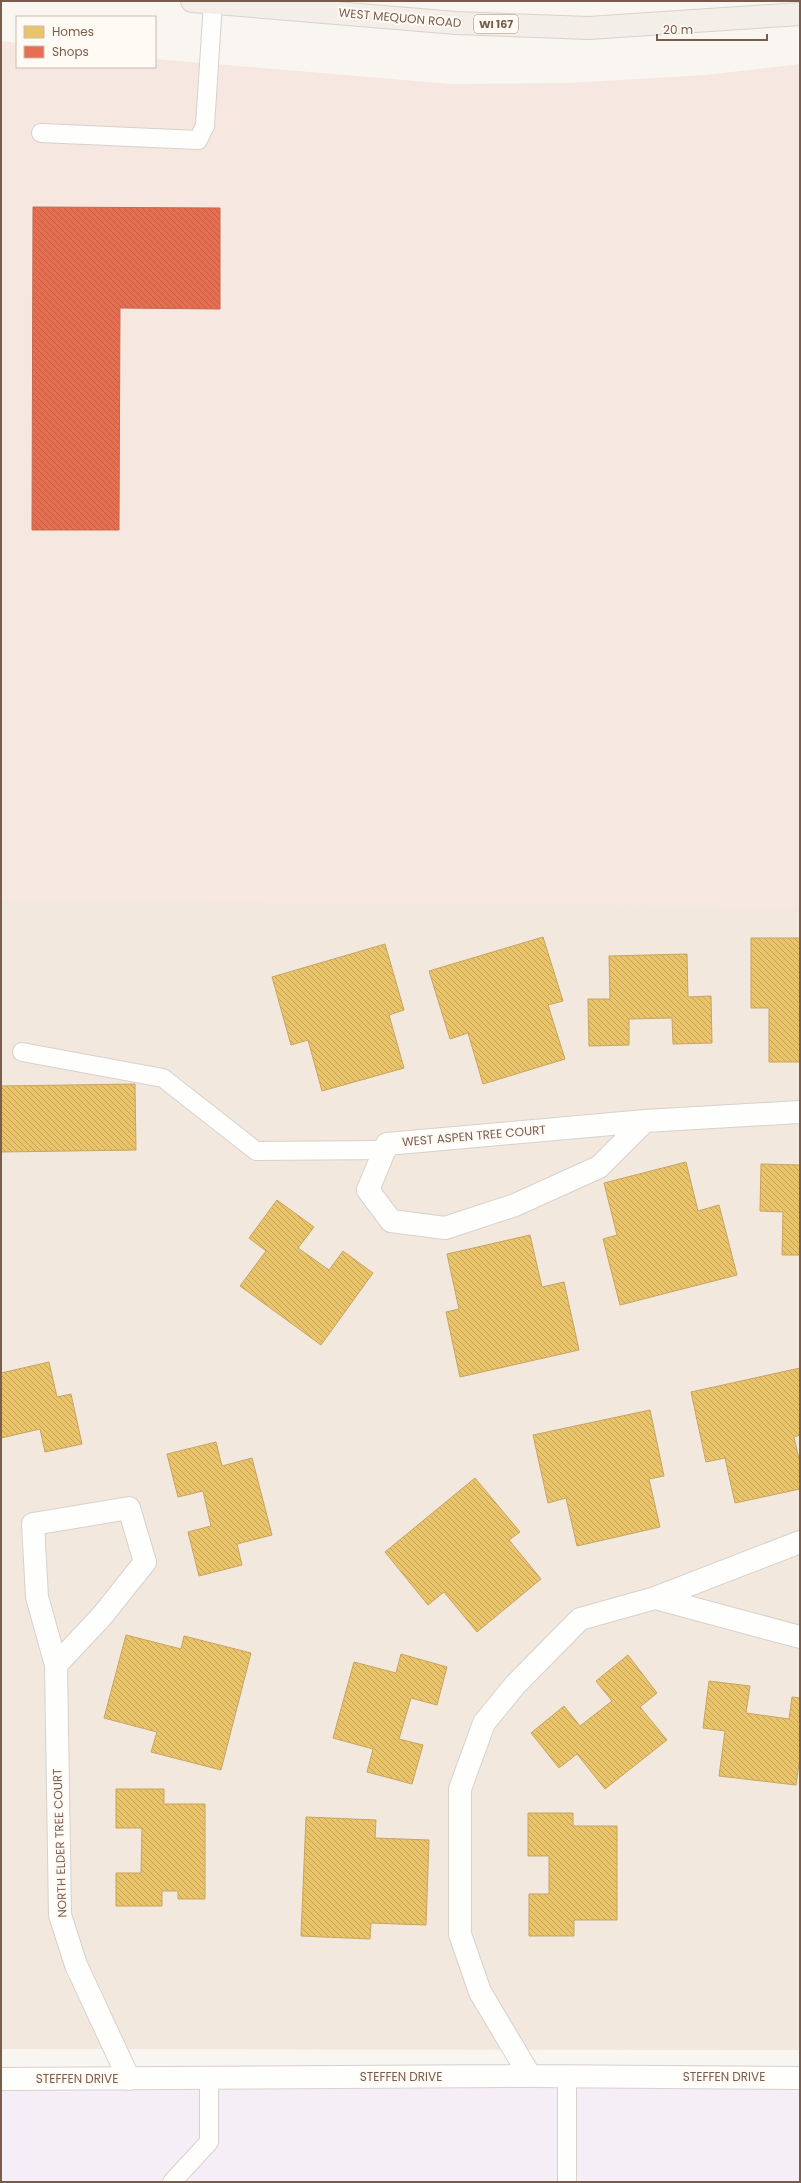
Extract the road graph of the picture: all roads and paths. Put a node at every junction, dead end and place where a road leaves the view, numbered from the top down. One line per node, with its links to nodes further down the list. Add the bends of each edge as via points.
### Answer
1 (202, 2): 2 (main road, WEST MEQUON ROAD / WI 167, via 456,23 589,28); 3 (lane, via 205,126 198,140)
2 (800, 14)
3 (42, 133)
4 (22, 1052): 7 (lane, via 163,1078 256,1151)
5 (800, 1112): 6 (street, WEST ASPEN TREE COURT)
6 (645, 1121): 7 (street, WEST ASPEN TREE COURT, via 387,1144); 7 (street, WEST ASPEN TREE COURT, via 599,1167 515,1205 445,1228 391,1221 368,1190)
7 (385, 1150)
8 (800, 1542): 9 (street)
9 (656, 1598): 10 (street); 12 (street, via 580,1619 515,1685 484,1723 460,1788 460,1934 480,1992)
10 (800, 1637)
11 (56, 1665): 11 (street, NORTH ELDER TREE COURT, via 102,1616 145,1562 129,1508 33,1524 37,1597); 16 (street, NORTH ELDER TREE COURT, via 60,1915 76,1964)
12 (530, 2076): 13 (street, STEFFEN DRIVE); 17 (street, STEFFEN DRIVE)
13 (567, 2077): 14 (street, STEFFEN DRIVE); 19 (lane)
14 (800, 2078)
15 (1, 2079): 16 (street, STEFFEN DRIVE)
16 (129, 2079): 17 (street, STEFFEN DRIVE)
17 (209, 2079): 18 (lane, via 209,2142)
18 (172, 2182)
19 (567, 2182)

